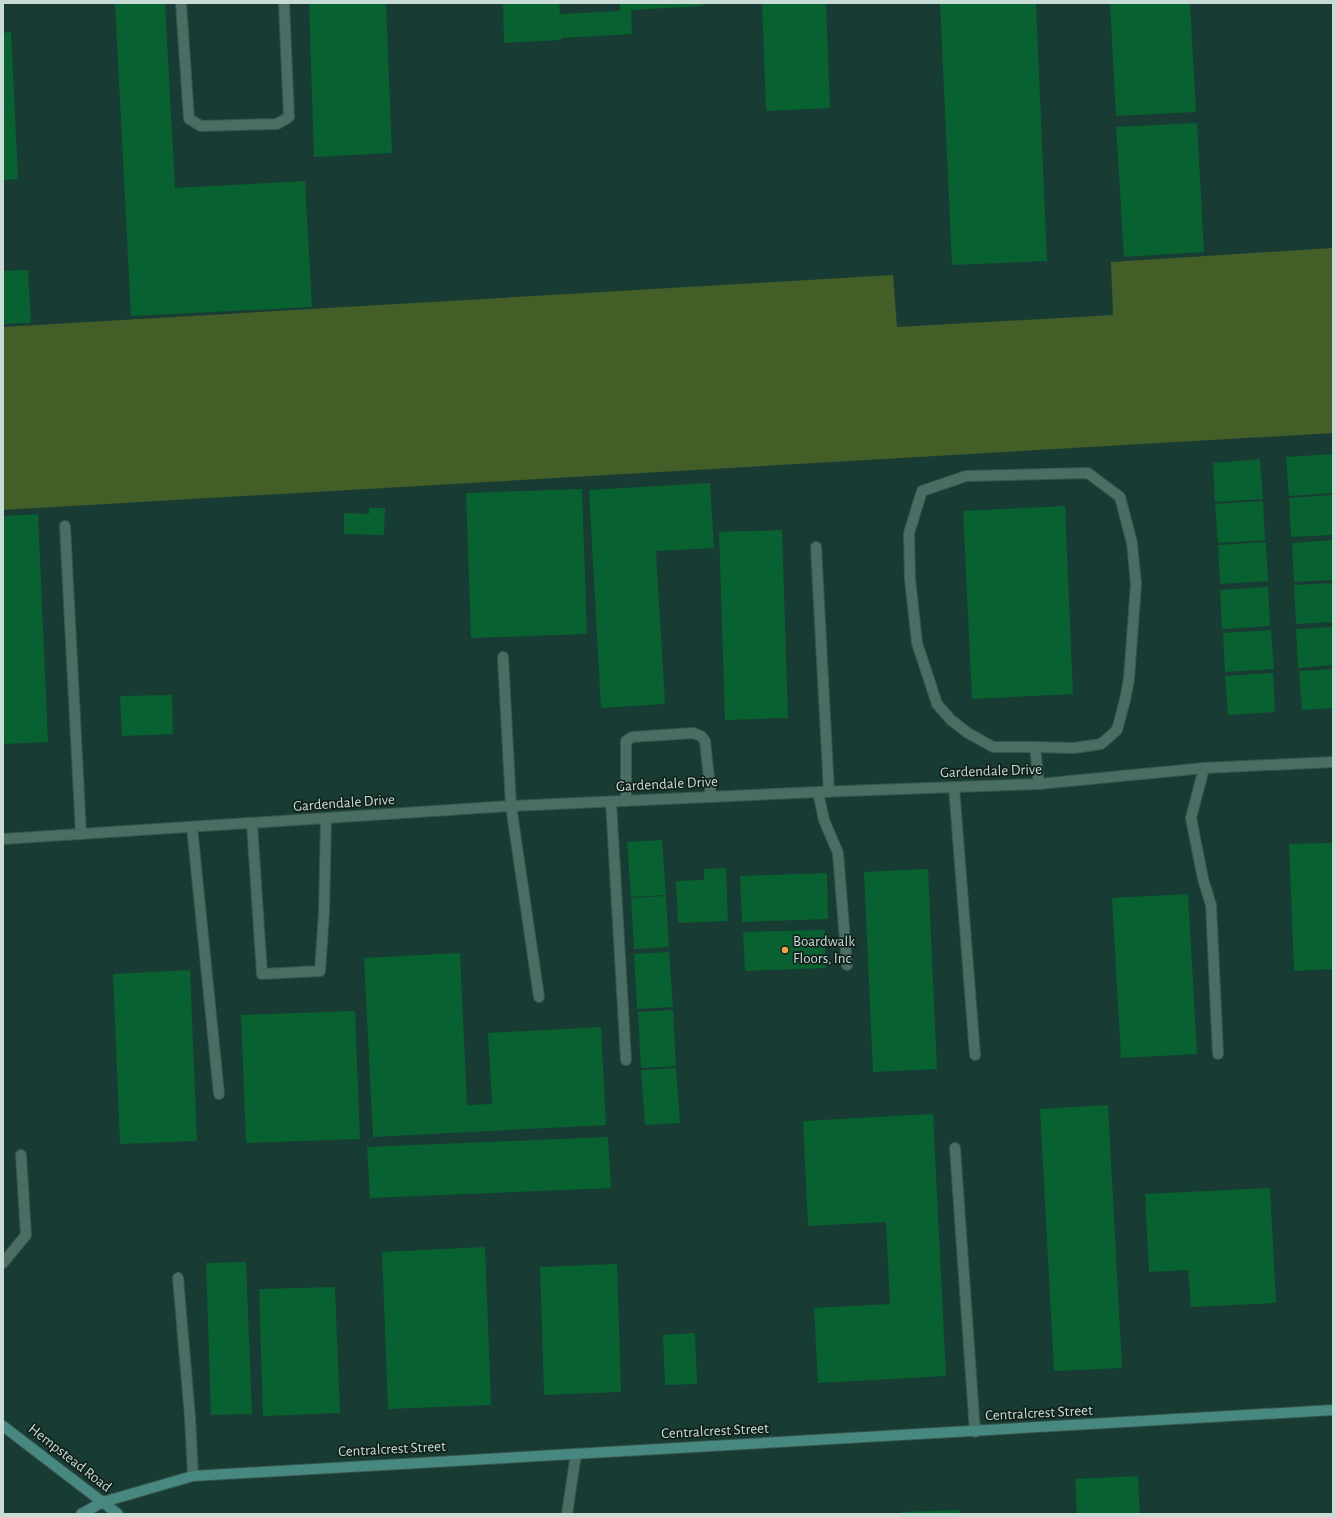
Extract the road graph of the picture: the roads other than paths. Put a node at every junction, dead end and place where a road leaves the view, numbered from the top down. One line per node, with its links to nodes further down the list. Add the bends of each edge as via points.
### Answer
1 (181, 3): 2 (street, via 189,119 201,126 277,124 289,117)
2 (284, 3)
3 (65, 526): 20 (street)
4 (816, 547): 12 (street)
5 (503, 657): 16 (street)
6 (1035, 747): 6 (street, via 993,747 951,720 937,704 917,643 910,579 909,533 922,491 966,476 1088,473 1120,497 1132,543 1136,584 1129,679 1116,730 1101,744 1074,748); 9 (street)
7 (1333, 762): 8 (street, Gardendale Drive)
8 (1204, 768): 9 (street, Gardendale Drive); 24 (street, via 1191,818 1211,906)
9 (1039, 784): 10 (street, Gardendale Drive)
10 (954, 787): 12 (street, Gardendale Drive); 25 (street)
11 (818, 792): 12 (street, Gardendale Drive); 13 (street, Gardendale Drive); 22 (street, via 824,820 838,853)
12 (829, 792)
13 (711, 797): 14 (street, Gardendale Drive); 14 (street, via 705,742 701,736 693,733 632,737 626,741)
14 (626, 801): 15 (street, Gardendale Drive)
15 (612, 802): 16 (street, Gardendale Drive); 26 (street)
16 (512, 806): 17 (street, Gardendale Drive); 23 (street)
17 (326, 819): 18 (street, Gardendale Drive); 18 (street, via 320,971 303,973 262,974)
18 (252, 824): 19 (street, Gardendale Drive)
19 (192, 827): 20 (street, Gardendale Drive); 27 (street)
20 (81, 834): 21 (street, Gardendale Drive)
21 (3, 839)
22 (847, 965)
23 (539, 997)
24 (1218, 1054)
25 (975, 1055)
26 (626, 1060)
27 (220, 1094)
28 (955, 1148): 34 (street)
29 (21, 1155): 30 (street, via 26,1235)
30 (3, 1263)
31 (178, 1278): 36 (street, via 190,1418)
32 (1333, 1410): 34 (street, Centralcrest Street)
33 (3, 1426): 37 (street, Hempstead Road)
34 (975, 1432): 35 (street, Centralcrest Street)
35 (576, 1454): 36 (street, Centralcrest Street); 40 (street)
36 (192, 1476): 37 (street, Centralcrest Street)
37 (103, 1502): 38 (street, Centralcrest Street); 39 (street, Hempstead Road)
38 (81, 1514)
39 (118, 1514)
40 (567, 1514)

